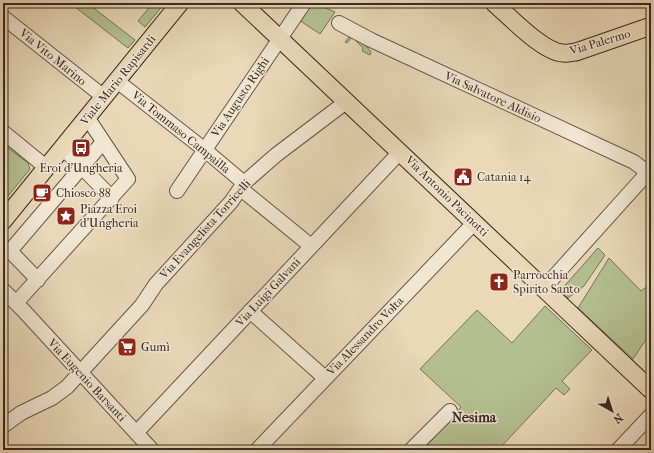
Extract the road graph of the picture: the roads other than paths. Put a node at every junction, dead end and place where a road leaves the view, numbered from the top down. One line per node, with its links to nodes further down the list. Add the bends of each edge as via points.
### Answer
1 (180, 3): 9 (main road, Viale Mario Rapisardi)
2 (242, 3): 8 (main road, Via Antonio Pacinotti)
3 (304, 3): 8 (street, Via Augusto Righi)
4 (494, 3): 7 (main road, Via Palermo, via 525,31 556,52 582,50)
5 (3, 16): 10 (street, Via Vito Marino)
6 (339, 22): 19 (street, Via Salvatore Aldisio, via 371,40)
7 (651, 26)
8 (280, 38): 11 (main road, Via Antonio Pacinotti); 15 (street, Via Augusto Righi)
9 (117, 81): 10 (main road, Viale Mario Rapisardi); 15 (street, Via Tommaso Campailla)
10 (104, 98): 12 (main road, Viale Mario Rapisardi)
11 (346, 102): 16 (main road, Via Antonio Pacinotti); 20 (street, Via Evangelista Torricelli, via 276,155)
12 (87, 117): 14 (street); 17 (main road, Viale Mario Rapisardi)
13 (3, 132): 17 (street)
14 (103, 142): 18 (street); 22 (street, via 128,179)
15 (205, 150): 20 (street, Via Tommaso Campailla); 21 (street, Via Augusto Righi)
16 (400, 152): 26 (main road, Via Antonio Pacinotti); 27 (street, Via Luigi Galvani)
17 (55, 158): 18 (street); 23 (main road, Viale Mario Rapisardi)
18 (82, 167): 22 (street); 28 (street, via 10,250)
19 (649, 170): 29 (street)
20 (243, 186): 27 (street, Via Tommaso Campailla); 33 (street, Via Evangelista Torricelli)
21 (177, 191)
22 (112, 198): 28 (street)
23 (19, 201): 24 (main road); 25 (main road, Viale Mario Rapisardi)
24 (3, 209)
25 (3, 222)
26 (475, 222): 29 (main road, Via Antonio Pacinotti); 34 (street, Via Alessandro Volta)
27 (311, 246): 32 (street, Via Luigi Galvani)
28 (38, 280): 31 (street)
29 (544, 288): 35 (main road, Via Antonio Pacinotti)
30 (3, 290): 31 (street, Via Eugenio Barsanti)
31 (20, 307): 33 (street, Via Eugenio Barsanti)
32 (250, 311): 34 (street); 39 (street, Via Luigi Galvani)
33 (80, 372): 38 (street, Via Evangelista Torricelli, via 67,387 52,398 21,413); 39 (street, Via Eugenio Barsanti)
34 (325, 378): 41 (street, Via Alessandro Volta)
35 (651, 390)
36 (450, 411): 42 (street)
37 (651, 415): 43 (street)
38 (3, 426)
39 (136, 433): 40 (street, Via Eugenio Barsanti)
40 (152, 450)
41 (257, 450)
42 (411, 450)
43 (618, 450)

